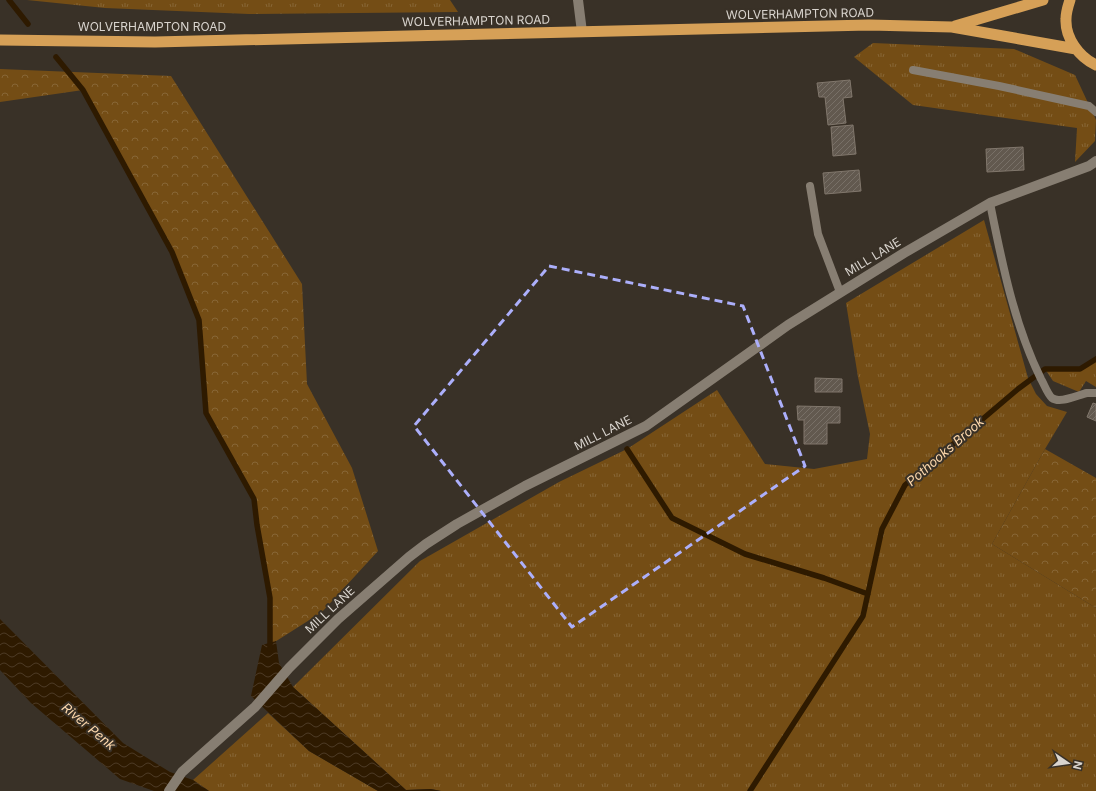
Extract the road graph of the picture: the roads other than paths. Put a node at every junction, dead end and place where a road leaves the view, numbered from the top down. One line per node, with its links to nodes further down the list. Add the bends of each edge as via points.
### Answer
1 (578, 0): 5 (street)
2 (1043, 0): 4 (highway, WOLVERHAMPTON ROAD)
3 (1070, 0): 7 (highway, via 1066,19 1068,33)
4 (952, 27): 5 (highway, WOLVERHAMPTON ROAD, via 869,25); 7 (highway, WOLVERHAMPTON ROAD)
5 (582, 32): 6 (highway, WOLVERHAMPTON ROAD, via 155,42)
6 (0, 40)
7 (1076, 49): 8 (highway)
8 (1095, 66)
9 (913, 70): 10 (lane, via 1088,106)
10 (1096, 112)
11 (1096, 161): 13 (street, MILL LANE, via 1089,166)
12 (810, 186): 14 (lane, via 818,234)
13 (990, 204): 14 (street, MILL LANE); 15 (lane, via 1010,297 1033,362 1047,391 1052,398 1059,400)
14 (840, 292): 16 (street, MILL LANE, via 788,324 646,426 525,486 426,544 338,619 289,668 255,707 182,772)
15 (1096, 392)
16 (169, 791)

